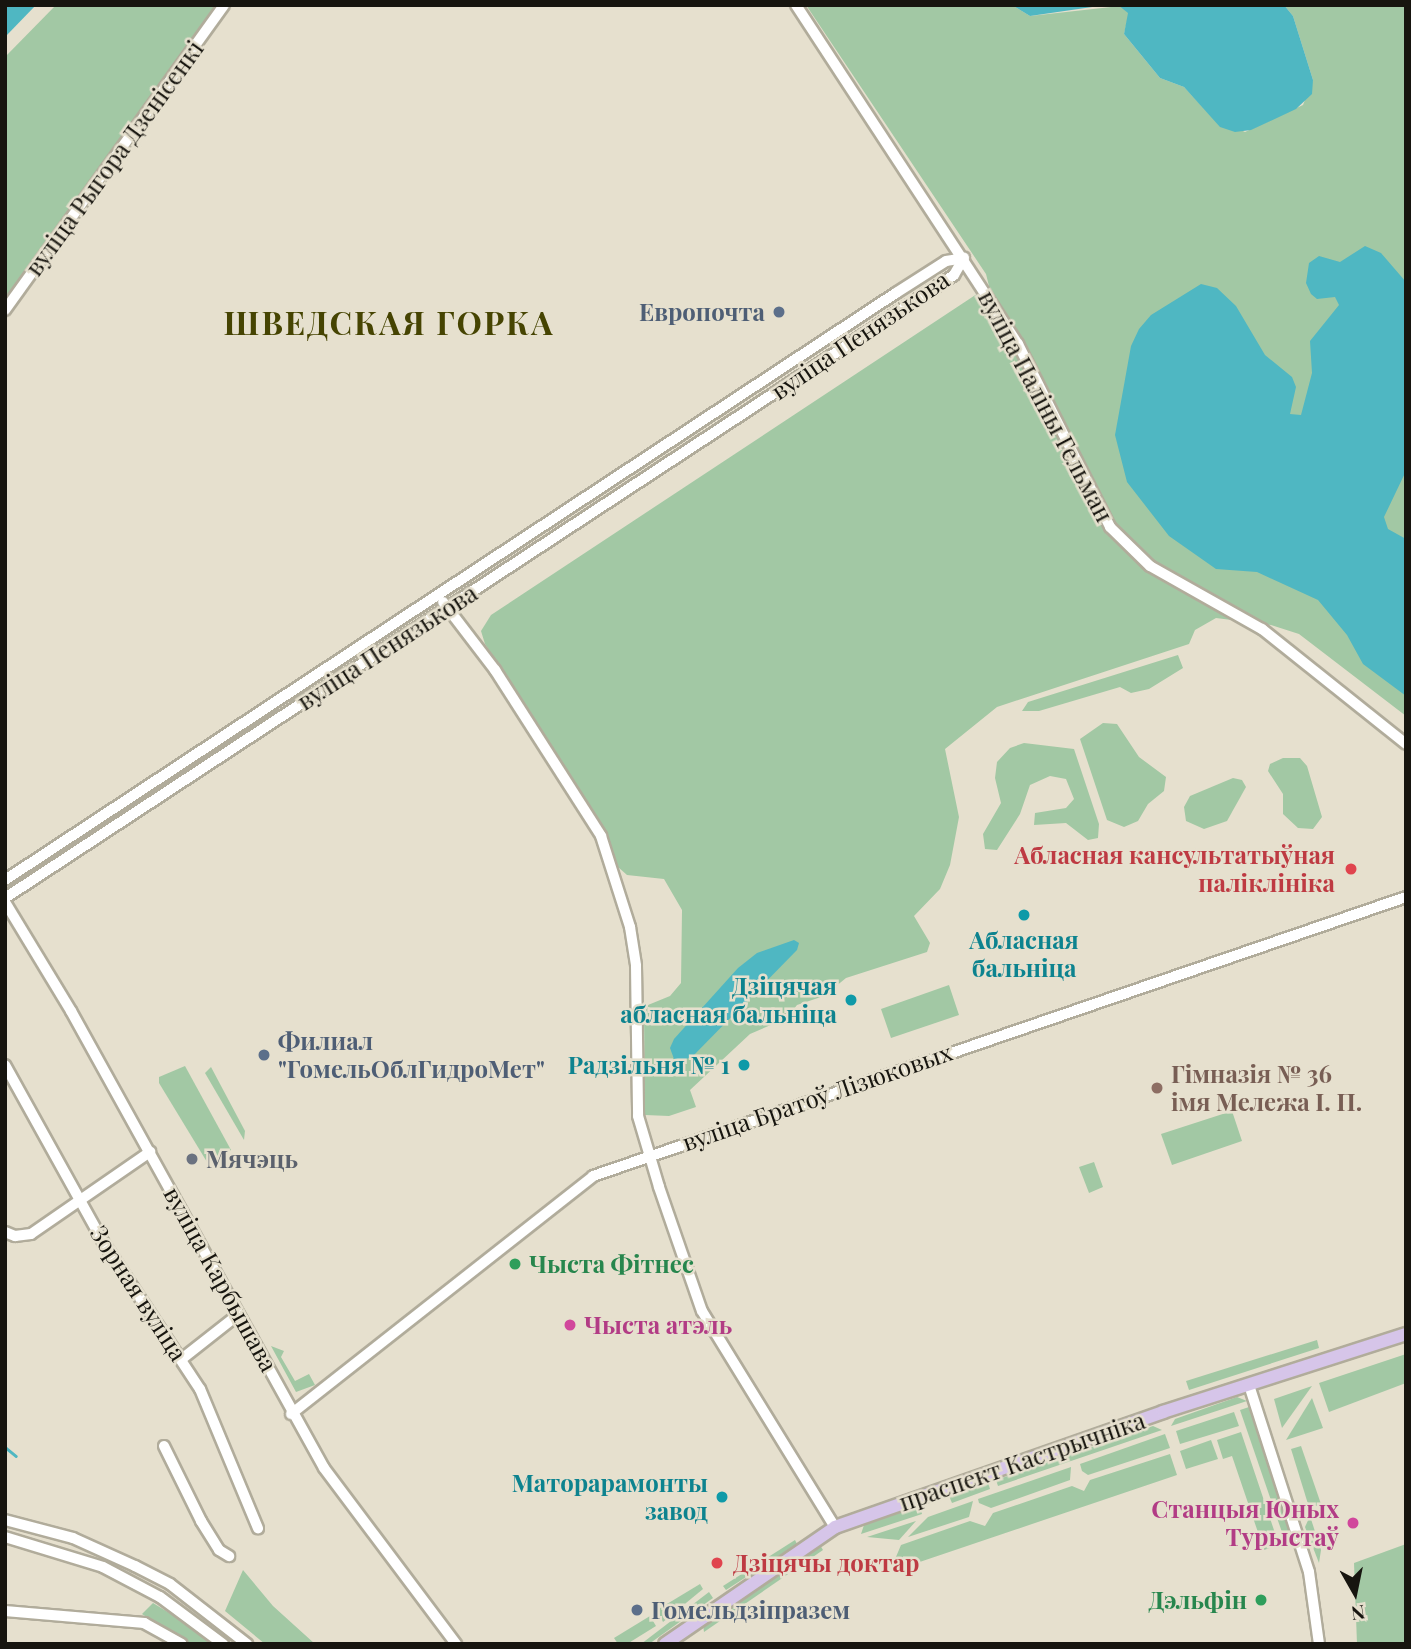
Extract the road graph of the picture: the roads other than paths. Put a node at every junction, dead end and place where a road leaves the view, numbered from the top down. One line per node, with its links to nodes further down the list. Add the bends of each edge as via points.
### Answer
1 (224, 5): 4 (street, вуліца Рыгора Дзенісенкі)
2 (796, 5): 3 (street, вуліца Паліны Гельман)
3 (964, 258): 5 (street, вуліца Пенязькова, via 946,261); 6 (street, вуліца Пенязькова, via 954,275); 7 (street, вуліца Паліны Гельман, via 1047,398 1094,500 1134,554 1170,581 1271,635)
4 (5, 310)
5 (437, 595): 6 (street); 8 (street, вуліца Пенязькова)
6 (447, 607): 10 (street, вуліца Пенязькова); 13 (street, via 495,670 604,845 628,914 634,953 636,1097)
7 (1406, 744)
8 (5, 880)
9 (1406, 897): 13 (street, вуліца Братоў Лізюковых)
10 (5, 900): 12 (street, вуліца Карбышава)
11 (5, 1065): 14 (street, Зорная вуліца)
12 (150, 1152): 14 (street); 16 (street, вуліца Карбышава)
13 (649, 1155): 20 (street, вуліца Братоў Лізюковых, via 585,1180); 23 (street, via 702,1311)
14 (79, 1198): 15 (street, via 31,1234); 18 (street, Зорная вуліца, via 127,1282)
15 (5, 1232)
16 (239, 1314): 18 (street); 20 (street, вуліца Карбышава, via 285,1394)
17 (1406, 1334): 19 (main road, праспект Кастрычніка)
18 (183, 1358): 24 (street, Зорная вуліца)
19 (1249, 1385): 23 (main road, праспект Кастрычніка); 35 (street, via 1309,1572)
20 (291, 1414): 33 (street, вуліца Карбышава, via 336,1486)
21 (164, 1446): 26 (street, via 201,1521 219,1550)
22 (5, 1520): 27 (street, via 92,1545)
23 (835, 1527): 34 (main road, праспект Кастрычніка)
24 (258, 1528)
25 (5, 1537): 28 (street, via 103,1567)
26 (229, 1556)
27 (170, 1584): 28 (street, via 171,1595); 32 (street)
28 (160, 1597): 31 (street)
29 (5, 1611): 30 (street, via 144,1623)
30 (182, 1644)
31 (223, 1644)
32 (247, 1644)
33 (456, 1644)
34 (665, 1644)
35 (1319, 1644)

